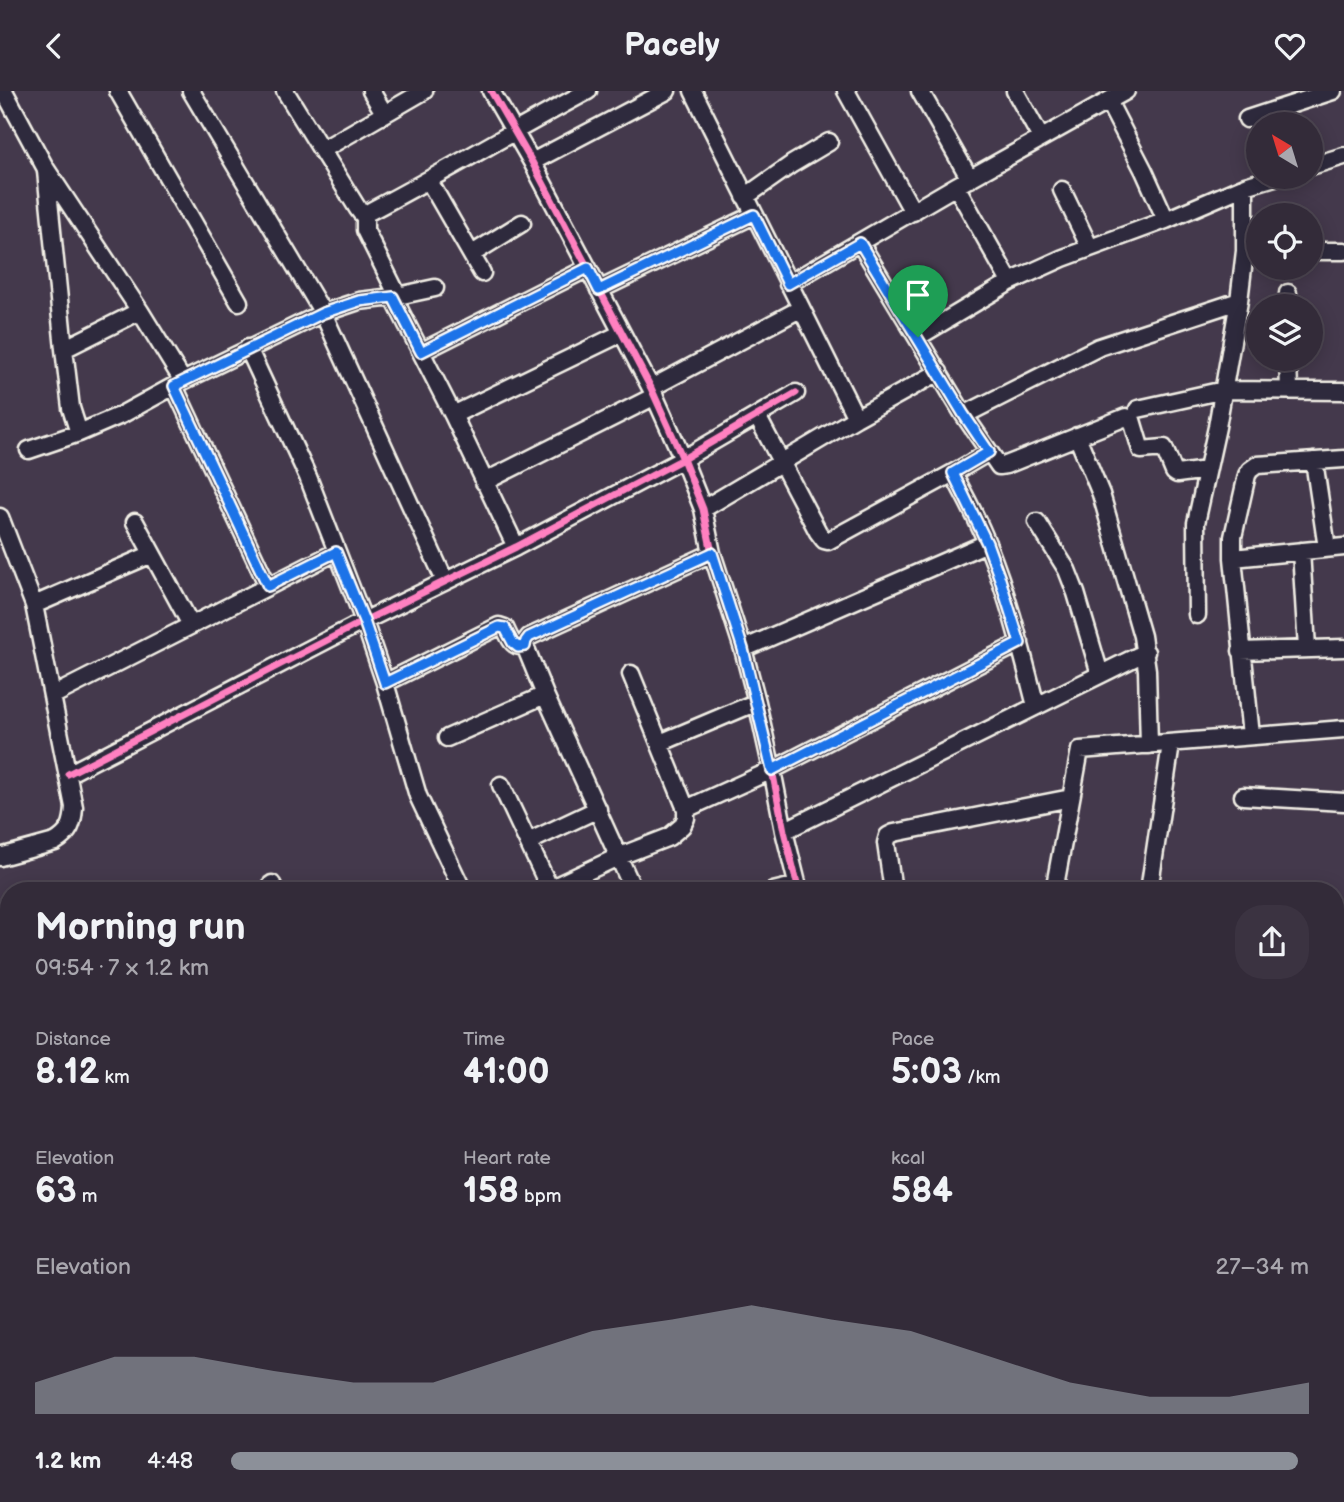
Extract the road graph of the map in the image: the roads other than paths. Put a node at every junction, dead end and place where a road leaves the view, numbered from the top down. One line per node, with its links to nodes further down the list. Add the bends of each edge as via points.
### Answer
1 (4, 91): 26 (street)
2 (118, 91): 52 (street)
3 (191, 91): 55 (street)
4 (285, 91): 22 (street)
5 (371, 91): 18 (street)
6 (424, 91): 18 (street)
7 (491, 91): 19 (street)
8 (587, 91): 19 (street)
9 (667, 91): 24 (street)
10 (693, 91): 31 (street)
11 (846, 91): 33 (street)
12 (920, 91): 28 (street)
13 (1015, 91): 20 (street)
14 (1126, 91): 16 (street)
15 (1334, 91): 17 (street)
16 (1108, 101): 20 (street); 36 (street)
17 (1269, 112)
18 (384, 113): 22 (street)
19 (515, 130): 24 (street); 27 (street)
20 (1041, 138): 28 (street)
21 (829, 142): 31 (street)
22 (321, 150): 34 (street)
23 (1344, 156): 25 (street)
24 (532, 162): 43 (street)
25 (1323, 162)
26 (46, 169): 54 (street); 59 (street)
27 (429, 181): 34 (street); 42 (street)
28 (963, 182): 33 (street); 46 (street)
29 (1245, 186): 32 (street); 36 (street)
30 (1062, 190): 39 (street)
31 (745, 197): 35 (street)
32 (1247, 203)
33 (913, 212): 38 (street)
34 (365, 214): 50 (street, via 365,230)
35 (754, 215): 47 (street); 49 (street)
36 (1166, 220): 39 (street)
37 (522, 223): 42 (street)
38 (860, 243): 47 (street); 57 (street)
39 (1090, 249): 46 (street)
40 (1323, 251): 41 (street)
41 (1344, 251)
42 (472, 254): 44 (street)
43 (588, 268): 49 (street); 60 (street)
44 (482, 273)
45 (1246, 274): 51 (street)
46 (1010, 282): 57 (street)
47 (788, 284): 53 (street)
48 (435, 288): 50 (street)
49 (599, 290): 56 (street)
50 (395, 296): 55 (street); 60 (street)
51 (1239, 301): 64 (street); 71 (street, via 1099,347)
52 (239, 302)
53 (800, 309): 67 (street); 73 (street)
54 (140, 311): 59 (street); 63 (street)
55 (323, 313): 58 (street); 97 (street)
56 (622, 333): 67 (street); 70 (street)
57 (918, 337): 62 (street)
58 (248, 348): 63 (street); 93 (street, via 308,477)
59 (64, 349): 74 (street)
60 (421, 352): 70 (street)
61 (1289, 371): 65 (street)
62 (939, 372): 71 (street); 73 (street)
63 (179, 383): 74 (street); 98 (street)
64 (1224, 390): 65 (street); 69 (street); 82 (street)
65 (1289, 390): 66 (street)
66 (1344, 391)
67 (653, 392): 78 (street); 84 (street)
68 (796, 393): 72 (street)
69 (1138, 409)
70 (453, 415): 84 (street)
71 (964, 415): 77 (street)
72 (757, 416): 78 (street); 81 (street)
73 (856, 418): 81 (street)
74 (79, 433): 76 (street)
75 (1077, 436): 77 (street, via 1006,465 999,466); 82 (street, via 1129,417 1141,450 1164,449 1177,474); 109 (street, via 1101,494)
76 (29, 450)
77 (989, 452): 83 (street)
78 (683, 459): 85 (street); 90 (street)
79 (1344, 459): 80 (street)
80 (1314, 461): 91 (street); 96 (street, via 1257,465 1250,470 1233,537)
81 (781, 462): 83 (street, via 818,532 828,541); 85 (street)
82 (1207, 470): 100 (street, via 1196,523)
83 (953, 473): 89 (street)
84 (484, 482): 90 (street)
85 (703, 509): 94 (street)
86 (0, 517): 99 (street)
87 (135, 522): 95 (street)
88 (1037, 522): 111 (street, via 1067,570)
89 (987, 543): 103 (street); 107 (street)
90 (516, 547): 97 (street)
91 (1336, 548): 92 (street)
92 (1301, 551): 96 (street); 105 (street)
93 (336, 552): 98 (street); 101 (street)
94 (712, 553): 104 (street, via 529,637); 107 (street)
95 (152, 554): 99 (street); 102 (street)
96 (1233, 558): 108 (street)
97 (445, 581): 101 (street)
98 (268, 586): 102 (street)
99 (34, 605): 114 (street)
100 (1197, 615)
101 (364, 621): 112 (street); 124 (street)
102 (191, 625): 114 (street)
103 (1020, 643): 116 (street); 123 (street)
104 (525, 646): 112 (street, via 515,645 505,628 499,627); 113 (street)
105 (1307, 648): 106 (street); 108 (street)
106 (1344, 648)
107 (743, 649): 115 (street)
108 (1241, 651): 118 (street)
109 (1146, 652): 111 (street); 122 (street)
110 (631, 674): 120 (street)
111 (1100, 674): 116 (street)
112 (385, 683): 135 (street, via 418,796)
113 (545, 695): 119 (street); 129 (street)
114 (52, 696): 124 (street)
115 (757, 702): 120 (street); 123 (street)
116 (1036, 706): 131 (street)
117 (1344, 729): 118 (street)
118 (1251, 736): 121 (street)
119 (447, 738)
120 (660, 743): 130 (street)
121 (1171, 744): 122 (street); 142 (street)
122 (1149, 745): 127 (street, via 1080,750)
123 (772, 770): 130 (street); 131 (street)
124 (68, 774): 134 (street, via 74,807 70,830 55,842)
125 (502, 785): 132 (street)
126 (1242, 796): 128 (street)
127 (1071, 798): 140 (street, via 894,833 886,843); 141 (street)
128 (1344, 802)
129 (598, 809): 132 (street); 133 (street)
130 (686, 809): 133 (street, via 682,826 669,837)
131 (784, 831): 139 (street)
132 (528, 842): 136 (street)
133 (620, 856): 137 (street); 138 (street)
134 (0, 857)
135 (459, 882)
136 (545, 882)
137 (565, 882)
138 (630, 882)
139 (797, 882)
140 (892, 882)
141 (1056, 882)
142 (1150, 882)

